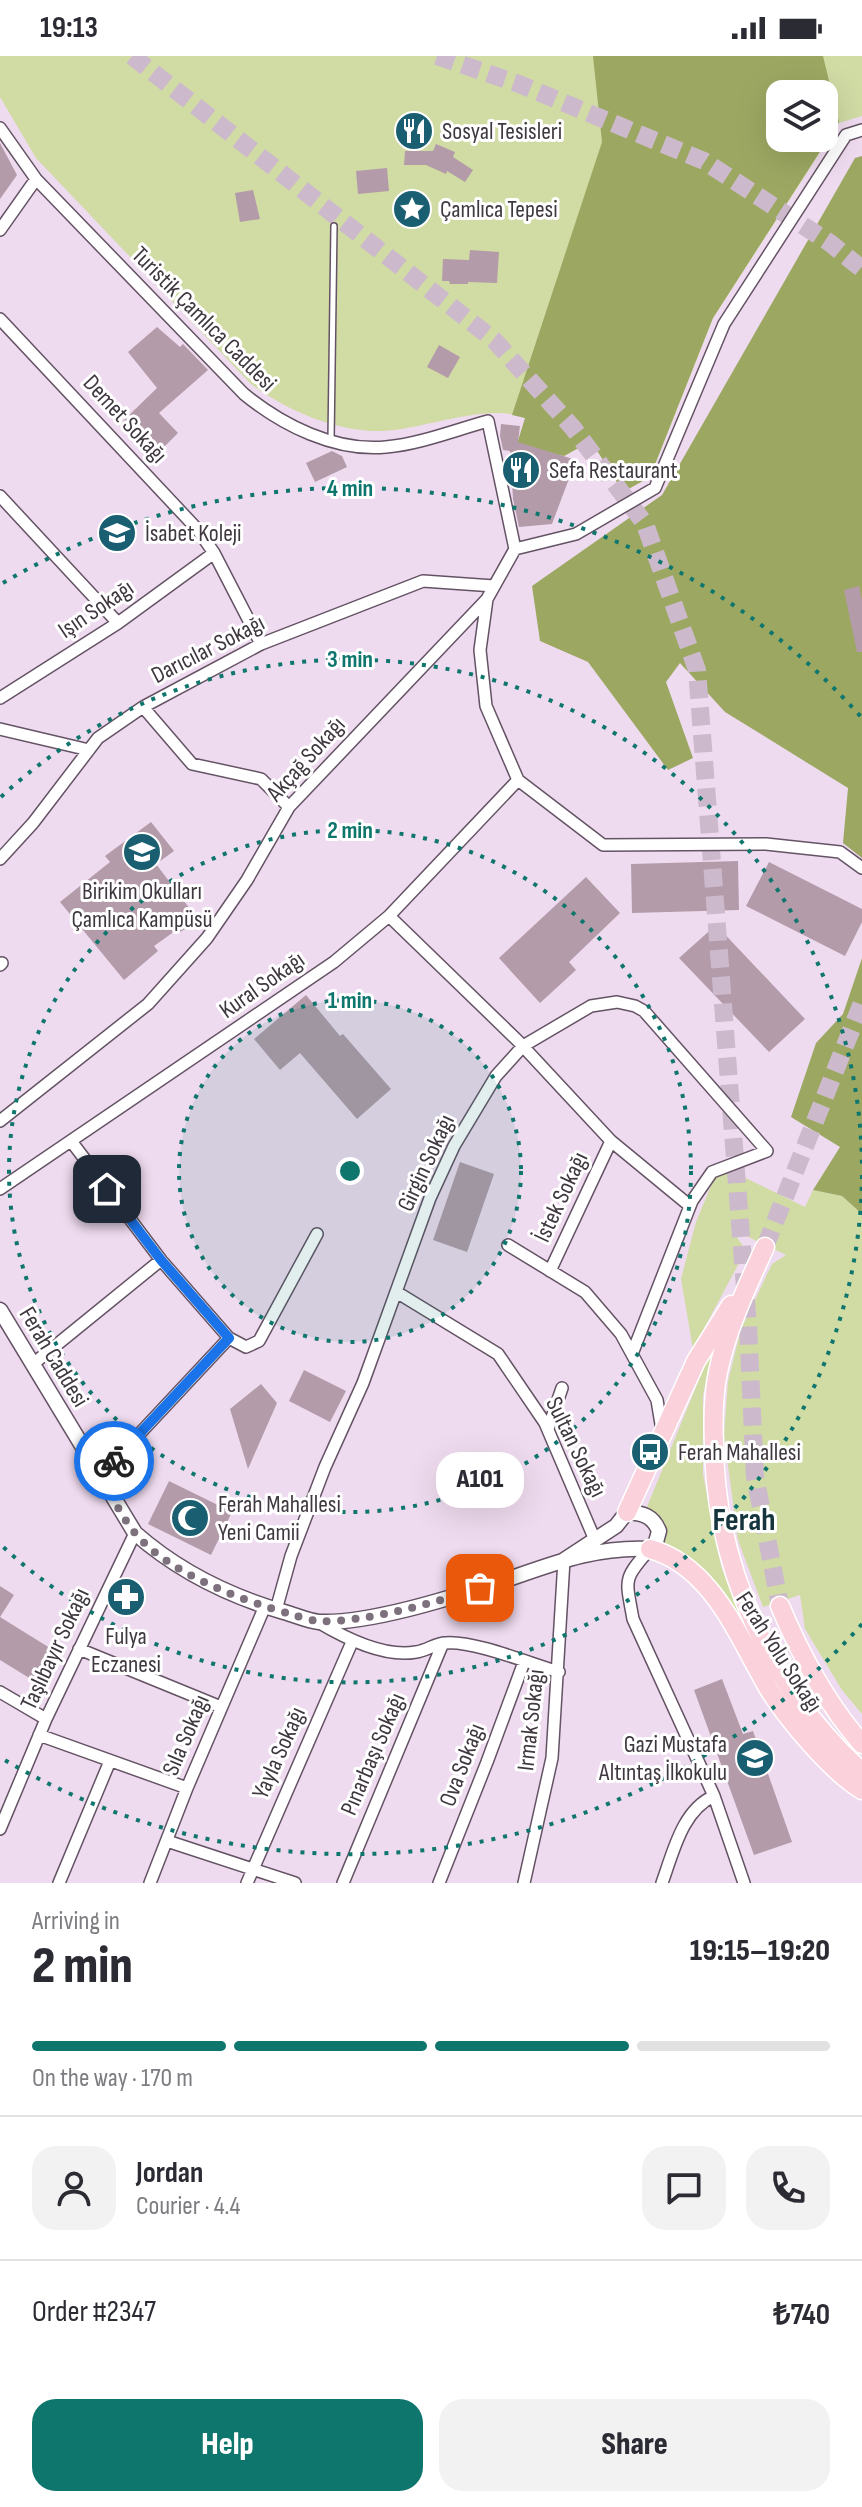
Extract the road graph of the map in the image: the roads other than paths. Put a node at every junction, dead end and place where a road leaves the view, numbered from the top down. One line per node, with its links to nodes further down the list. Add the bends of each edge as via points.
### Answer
1 (0, 128): 3 (street, Turistik Çamlıca Caddesi)
2 (862, 130): 9 (street, via 846,135 724,324 655,488 576,534)
3 (36, 179): 5 (street); 7 (street, Turistik Çamlıca Caddesi, via 244,394 285,423)
4 (334, 226): 7 (lane)
5 (0, 230)
6 (0, 319): 10 (street, Demet Sokağı)
7 (331, 441): 9 (street, Turistik Çamlıca Caddesi, via 385,448 488,421)
8 (1, 500): 13 (street)
9 (515, 549): 11 (street)
10 (214, 553): 13 (street, Işın Sokağı); 14 (street, Demet Sokağı)
11 (494, 586): 12 (street); 14 (street, Darıcılar Sokağı, via 423,581)
12 (487, 599): 19 (street, via 480,650 486,706); 20 (street, Akçağ Sokağı)
13 (118, 623): 15 (street, Işın Sokağı)
14 (261, 644): 16 (street, Darıcılar Sokağı)
15 (0, 698)
16 (143, 707): 18 (street, Darıcılar Sokağı); 20 (street, via 192,764 261,779)
17 (0, 729): 18 (street)
18 (89, 750): 21 (street, Darıcılar Sokağı)
19 (518, 780): 22 (street, via 603,845 766,844 840,852); 23 (street, Kural Sokağı)
20 (289, 807): 25 (street, Akçağ Sokağı, via 207,938 148,1004)
21 (0, 859)
22 (862, 868)
23 (389, 916): 24 (street); 26 (street, Kural Sokağı, via 334,962)
24 (523, 1046): 27 (street); 29 (street, Girgin Sokağı, via 591,1006 608,1002 644,1011 767,1151 712,1172); 34 (street, Girgin Sokağı, via 496,1076 454,1146)
25 (0, 1121)
26 (71, 1141): 28 (street, Kural Sokağı); 32 (street)
27 (611, 1141): 29 (street); 33 (street, İstek Sokağı)
28 (0, 1189)
29 (690, 1206): 38 (street)
30 (317, 1234): 37 (street, via 259,1341 246,1347)
31 (508, 1245): 33 (street)
32 (161, 1260): 37 (street); 39 (street)
33 (550, 1271): 38 (street, via 585,1292)
34 (398, 1293): 41 (street, Sultan Sokağı, via 498,1354); 50 (street, Girgin Sokağı)
35 (0, 1310): 36 (street, Ferah Caddesi)
36 (6, 1328): 39 (street, Ferah Caddesi)
37 (229, 1338): 43 (street)
38 (632, 1354): 42 (street, via 657,1400)
39 (33, 1364): 43 (street, Ferah Caddesi)
40 (562, 1388): 41 (street)
41 (548, 1429): 46 (street, Sultan Sokağı)
42 (663, 1432): 44 (main road); 63 (main road, via 706,1343 765,1247 718,1372 713,1416 718,1507 728,1553 765,1647 829,1740)
43 (100, 1476): 45 (street, Ferah Caddesi)
44 (627, 1512): 46 (street); 47 (street, via 644,1513 656,1523 659,1531)
45 (135, 1533): 50 (street, Ferah Caddesi, via 205,1582); 54 (street, Taşlıbayır Sokağı)
46 (595, 1540): 48 (street)
47 (650, 1549): 48 (street, Ferah Caddesi, via 618,1548); 65 (main road, Ferah Yolu Sokağı, via 669,1554 693,1572 716,1599 772,1694 819,1753); 66 (street, via 629,1572 633,1619)
48 (564, 1560): 51 (street, Ferah Caddesi, via 452,1598); 56 (street, Irmak Sokağı)
49 (780, 1606): 61 (main road, via 810,1672)
50 (270, 1608): 51 (street, Ferah Caddesi); 58 (street, Sıla Sokağı)
51 (318, 1622): 52 (street)
52 (352, 1642): 53 (street, via 412,1653); 69 (street, Yayla Sokağı)
53 (443, 1643): 55 (street); 74 (street, Pınarbaşı Sokağı)
54 (79, 1649): 58 (street); 59 (street, Taşlıbayır Sokağı)
55 (524, 1662): 56 (street); 75 (street, Ova Sokağı)
56 (559, 1672): 76 (street, Irmak Sokağı, via 552,1758)
57 (0, 1692): 59 (street)
58 (221, 1707): 64 (street, Sıla Sokağı)
59 (46, 1719): 60 (street, Taşlıbayır Sokağı)
60 (39, 1735): 62 (street); 67 (street, Taşlıbayır Sokağı)
61 (862, 1744)
62 (110, 1761): 64 (street); 70 (street)
63 (862, 1772)
64 (187, 1788): 68 (street, Sıla Sokağı)
65 (862, 1790)
66 (714, 1796): 77 (street, via 696,1808 678,1837); 78 (street)
67 (0, 1829)
68 (167, 1841): 69 (street); 71 (street, Sıla Sokağı)
69 (252, 1870): 72 (street, Yayla Sokağı); 73 (street)
70 (59, 1883)
71 (150, 1883)
72 (247, 1883)
73 (295, 1883)
74 (343, 1883)
75 (439, 1883)
76 (524, 1883)
77 (662, 1883)
78 (744, 1883)

